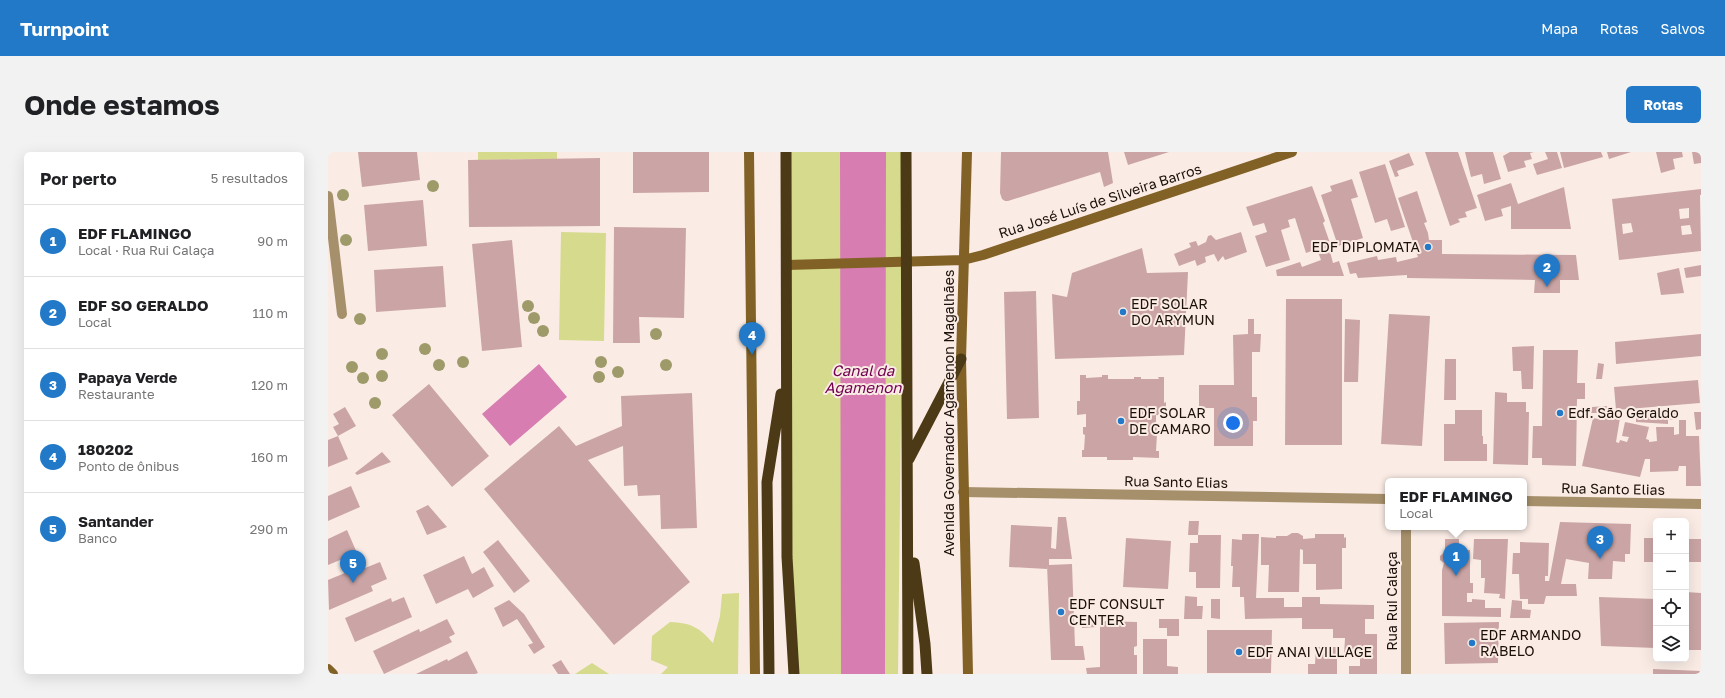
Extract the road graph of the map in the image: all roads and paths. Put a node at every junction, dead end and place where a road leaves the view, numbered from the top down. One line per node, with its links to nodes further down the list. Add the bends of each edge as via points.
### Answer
1 (750, 152): 22 (main road)
2 (786, 152): 9 (highway)
3 (906, 152): 8 (highway)
4 (967, 152): 7 (main road, Avenida Governador Agamenon Magalhães)
5 (1292, 152): 7 (main road, Rua José Luís de Silveira Barros)
6 (328, 196): 10 (street)
7 (963, 260): 8 (main road, Rua José Luís de Silveira Barros); 11 (main road, Avenida Governador Agamenon Magalhães)
8 (906, 262): 9 (main road, Rua José Luís de Silveira Barros); 13 (highway)
9 (787, 265): 12 (highway)
10 (342, 314)
11 (961, 359): 13 (highway); 14 (main road, Avenida Governador Agamenon Magalhães)
12 (786, 362): 23 (highway, via 767,482); 24 (highway, via 788,557)
13 (908, 461): 18 (highway)
14 (963, 492): 15 (street, Rua Santo Elias); 27 (main road, Avenida Governador Agamenon Magalhães)
15 (1385, 499)
16 (1527, 501): 17 (street, Rua Santo Elias)
17 (1701, 504)
18 (908, 525): 25 (highway); 26 (highway)
19 (1406, 530): 28 (street, Rua Rui Calaça)
20 (328, 669): 21 (main road)
21 (333, 674)
22 (755, 674)
23 (769, 674)
24 (794, 674)
25 (908, 674)
26 (927, 674)
27 (968, 674)
28 (1406, 674)

